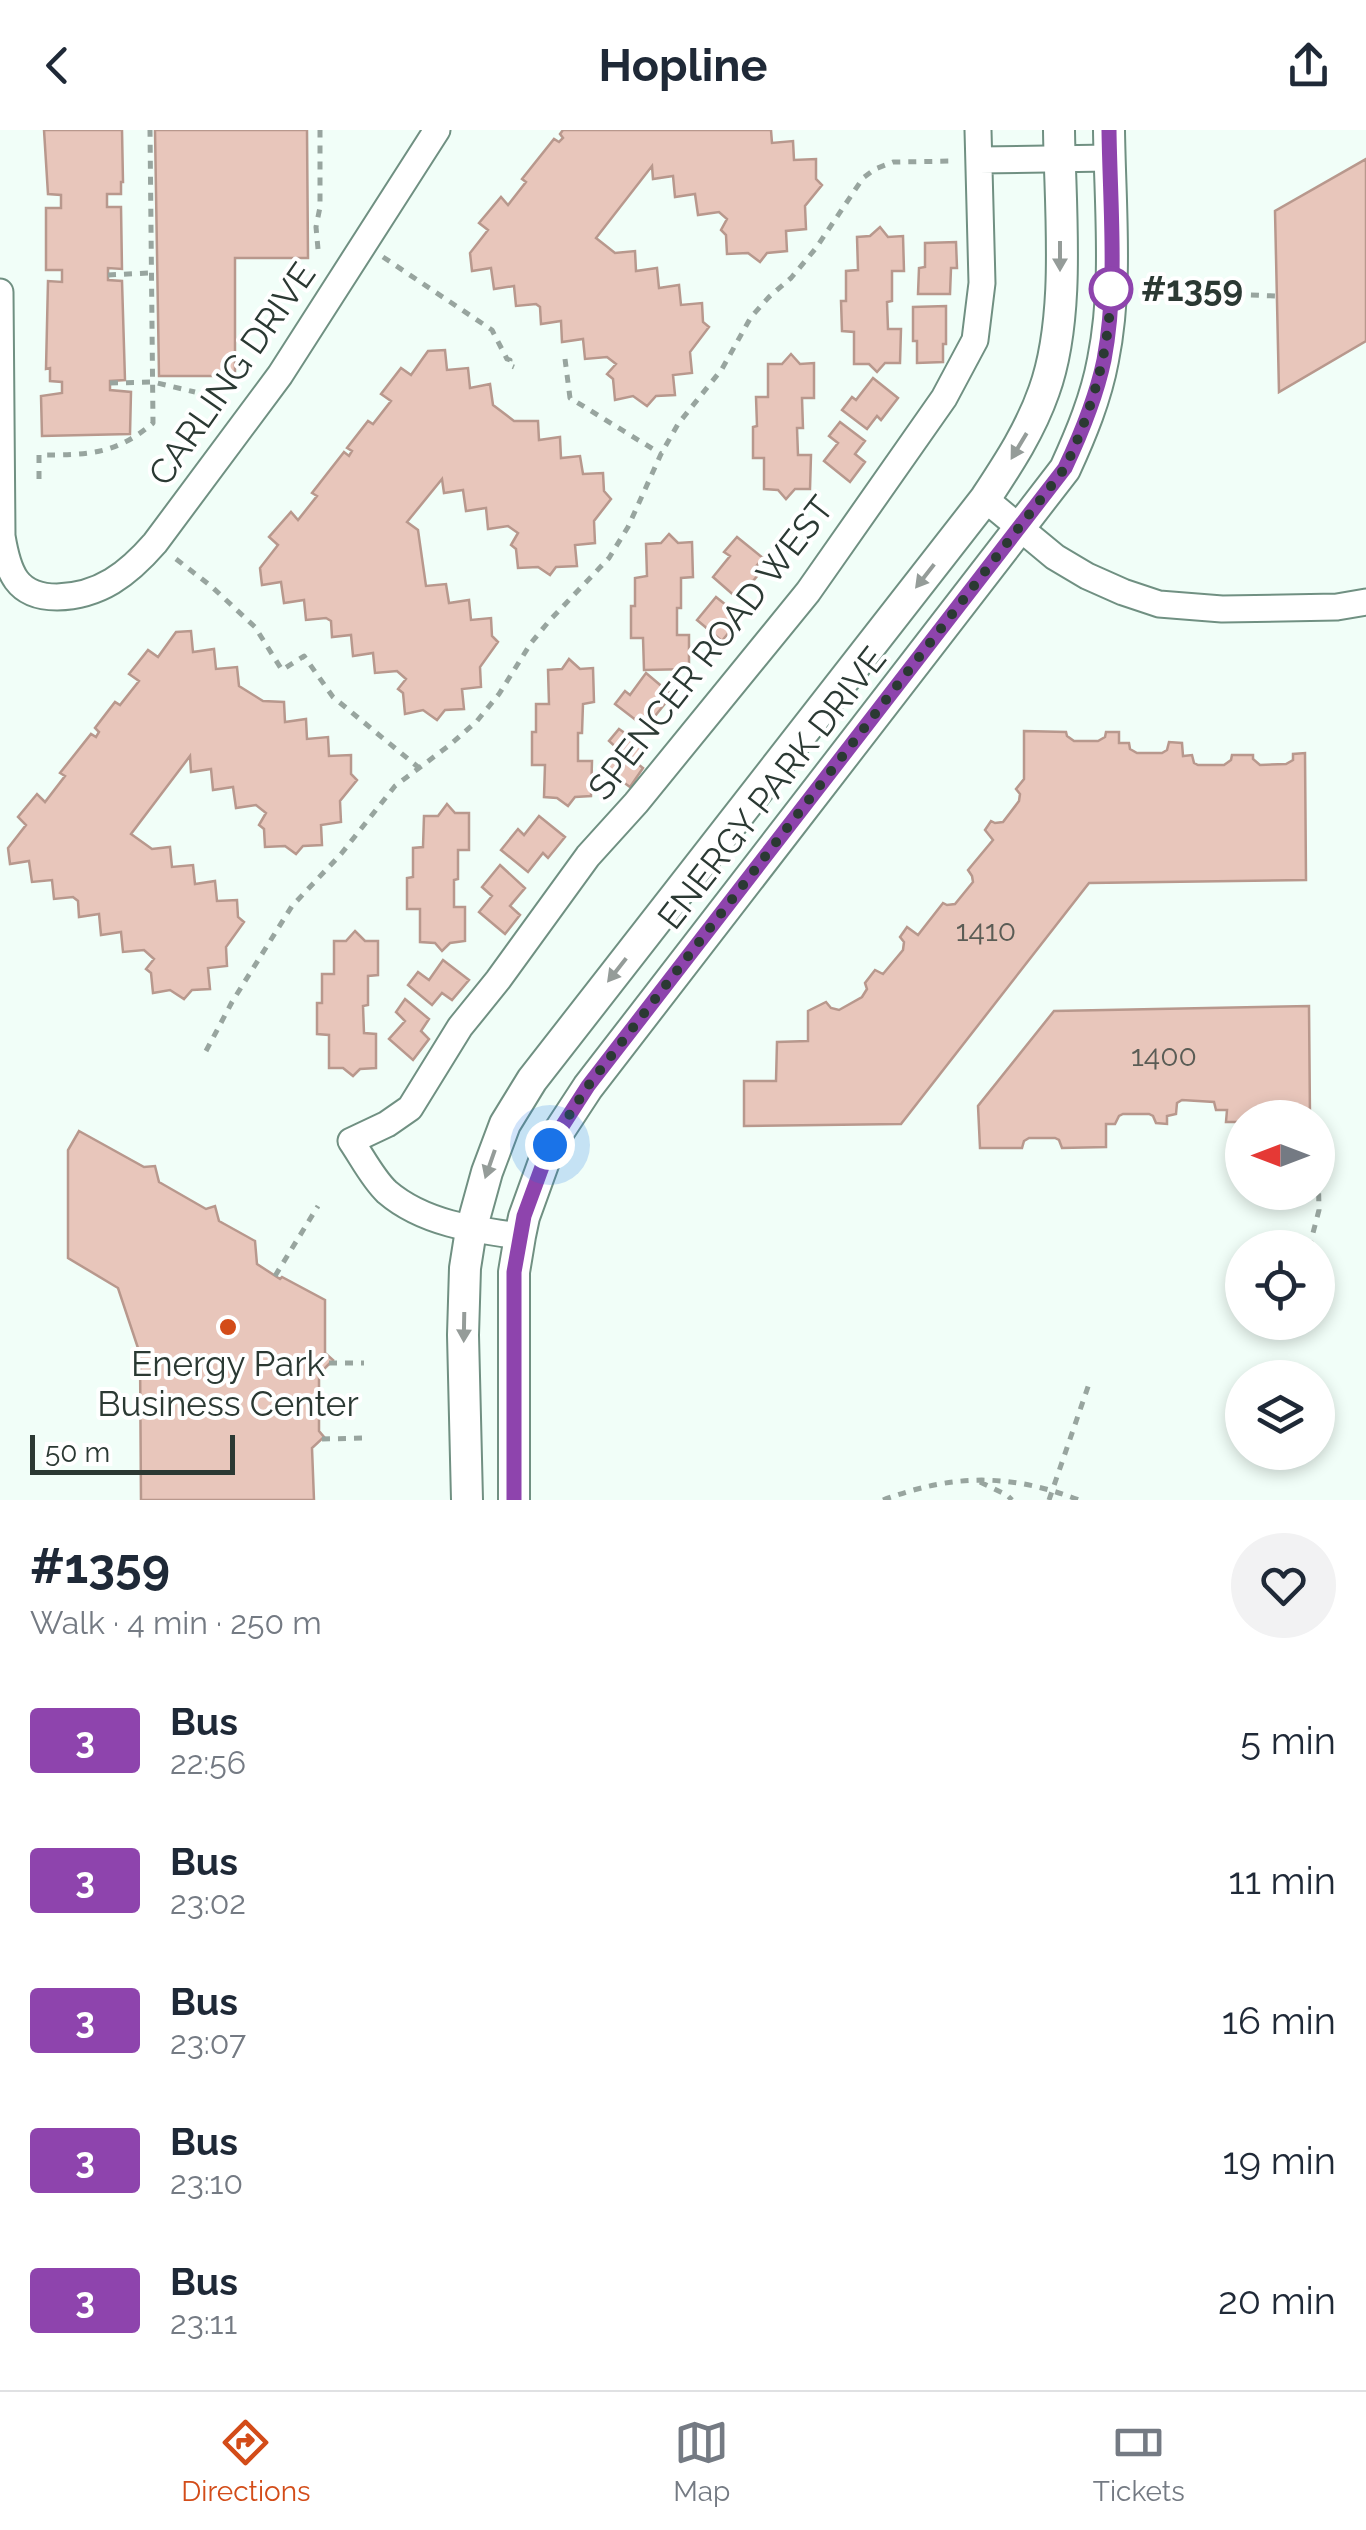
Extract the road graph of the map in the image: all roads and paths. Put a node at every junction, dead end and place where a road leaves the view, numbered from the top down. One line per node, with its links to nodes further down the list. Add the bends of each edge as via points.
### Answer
1 (150, 130): 10 (path)
2 (320, 130): 9 (path)
3 (438, 130): 8 (street, CARLING DRIVE)
4 (978, 130): 7 (street, SPENCER ROAD WEST)
5 (1060, 144): 6 (street); 7 (street); 22 (street, ENERGY PARK DRIVE, one-way to 22, via 1060,324 1046,388 1024,440)
6 (1109, 144): 23 (street, ENERGY PARK DRIVE, via 1111,300 1104,360 1065,468)
7 (979, 160): 20 (path, via 893,162 863,178 816,248 751,317); 29 (street, SPENCER ROAD WEST, via 982,283 974,340 944,398 808,592 588,856 460,1027 410,1108 351,1141 385,1190 417,1212)
8 (363, 243): 13 (street, CARLING DRIVE, via 280,374 155,543 100,590 72,597 38,597 20,586 7,564); 16 (path, via 492,330)
9 (318, 249)
10 (152, 273): 11 (path); 17 (path)
11 (108, 275)
12 (1136, 291): 14 (path)
13 (0, 292)
14 (1277, 296)
15 (565, 359): 20 (path, via 570,398)
16 (514, 367)
17 (152, 382): 18 (path); 19 (path); 21 (path, via 154,423 122,446 86,455 39,455)
18 (110, 383)
19 (194, 392)
20 (661, 454): 26 (path, via 609,558 531,643 478,721)
21 (39, 479)
22 (985, 499): 23 (street); 29 (street, ENERGY PARK DRIVE, one-way to 29, via 532,1080 505,1124)
23 (1021, 527): 25 (street, via 1087,576 1159,604 1336,608); 30 (street, ENERGY PARK DRIVE, via 588,1086 550,1145)
24 (190, 570): 26 (path, via 255,626 282,670 304,656 334,697)
25 (1366, 602)
26 (418, 767): 27 (path, via 292,906)
27 (206, 1052)
28 (318, 1206): 31 (path)
29 (471, 1230): 30 (street); 39 (street, ENERGY PARK DRIVE, one-way to 39, via 464,1268)
30 (520, 1236): 40 (street, ENERGY PARK DRIVE, via 514,1272)
31 (274, 1276)
32 (364, 1362): 33 (path)
33 (329, 1363)
34 (1090, 1381): 38 (path)
35 (365, 1438): 36 (path)
36 (322, 1439)
37 (962, 1479): 38 (path); 41 (path); 42 (path)
38 (1054, 1491): 43 (path); 44 (path)
39 (467, 1500)
40 (514, 1500)
41 (883, 1500)
42 (1012, 1500)
43 (1049, 1500)
44 (1079, 1500)

